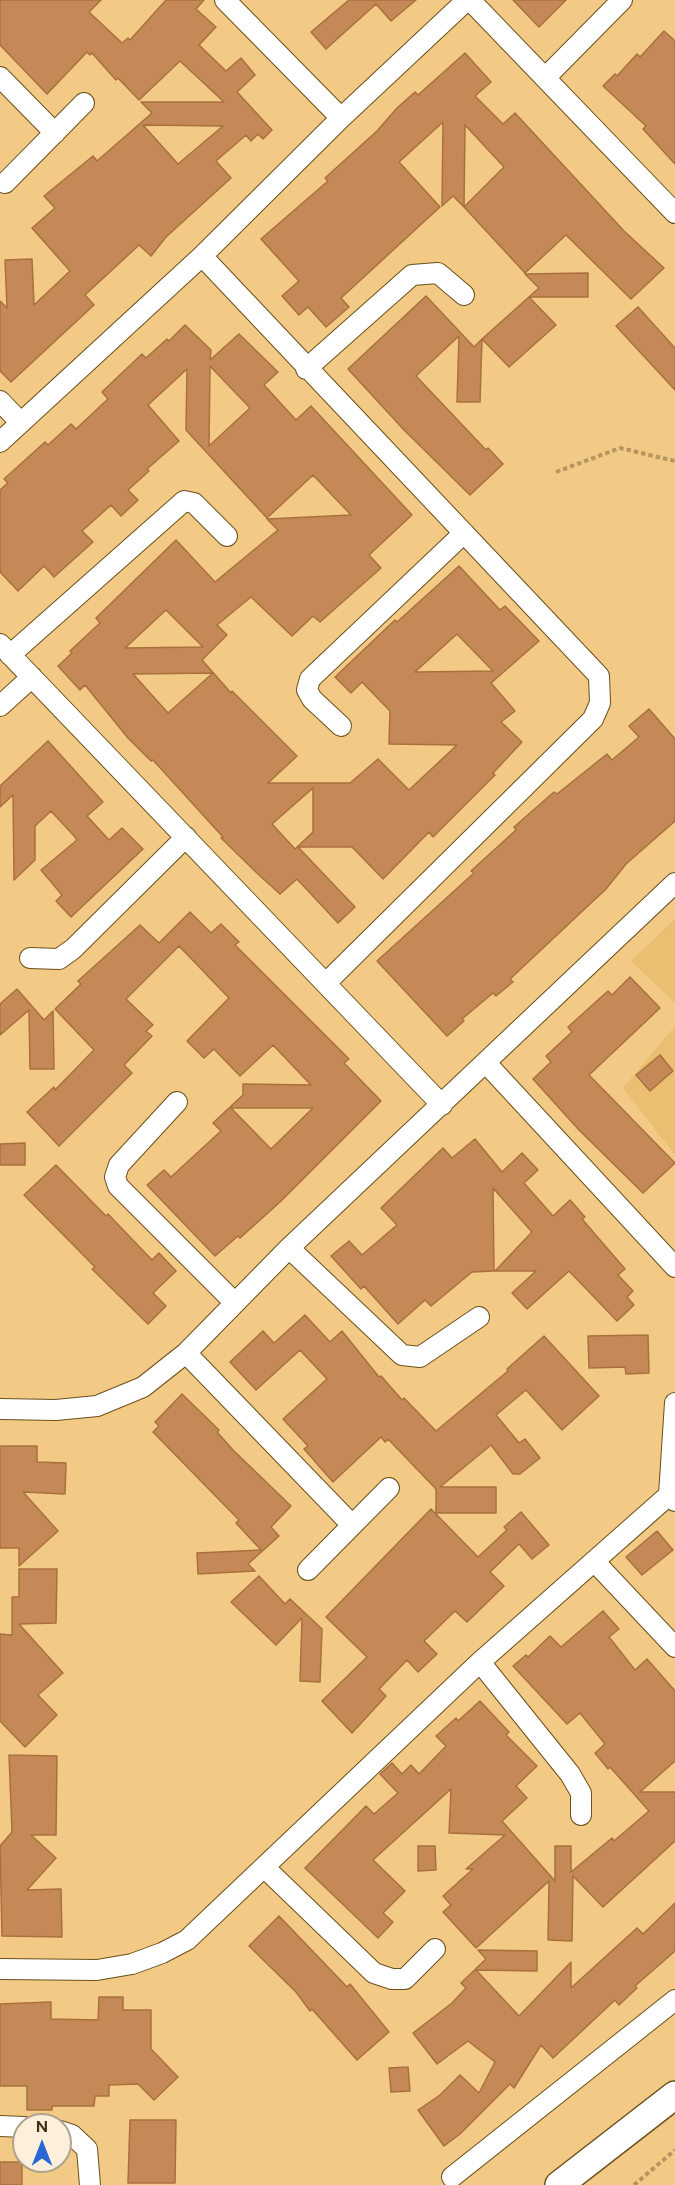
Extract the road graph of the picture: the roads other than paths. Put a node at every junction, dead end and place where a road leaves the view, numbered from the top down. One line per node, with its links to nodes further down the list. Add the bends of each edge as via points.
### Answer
1 (225, 0): 7 (street)
2 (468, 0): 4 (street); 7 (street)
3 (622, 0): 4 (street)
4 (546, 76): 10 (street)
5 (0, 77): 8 (street)
6 (84, 103): 8 (street)
7 (340, 118): 11 (street)
8 (55, 132): 9 (street)
9 (5, 183)
10 (675, 213)
11 (202, 256): 13 (street); 15 (street)
12 (464, 295): 13 (street, via 438,273 412,275)
13 (306, 369): 17 (street)
14 (0, 402): 15 (street)
15 (19, 421): 16 (street)
16 (0, 442)
17 (464, 533): 22 (street, via 310,679 308,690 312,699); 26 (street, via 599,676 600,703 593,719)
18 (226, 536): 19 (street, via 194,503 184,501)
19 (5, 650): 20 (street)
20 (32, 677): 21 (street); 23 (street)
21 (0, 706)
22 (340, 726)
23 (186, 837): 25 (street, via 73,949 59,959); 26 (street)
24 (675, 883): 27 (street)
25 (30, 958)
26 (326, 982): 29 (street)
27 (486, 1063): 29 (street); 31 (street)
28 (177, 1102): 32 (street, via 119,1165 115,1176 118,1186)
29 (442, 1105): 30 (street)
30 (289, 1248): 32 (street); 33 (street, via 402,1354 420,1357)
31 (675, 1267)
32 (235, 1303): 34 (street)
33 (479, 1317)
34 (186, 1353): 36 (street, via 143,1387 97,1406); 39 (street)
35 (675, 1403): 38 (street)
36 (0, 1409)
37 (389, 1488): 39 (street)
38 (672, 1498): 40 (street)
39 (352, 1526): 41 (street)
40 (594, 1561): 42 (street); 43 (street)
41 (308, 1569)
42 (675, 1647)
43 (480, 1662): 44 (street, via 570,1774 581,1793); 45 (street)
44 (581, 1815)
45 (264, 1867): 46 (street, via 374,1973 405,1979); 47 (street, via 187,1940 162,1953 132,1964 97,1970)
46 (435, 1949)
47 (0, 1969)
48 (675, 2000): 51 (street)
49 (675, 2095): 53 (street)
50 (72, 2135): 52 (street, via 87,2149)
51 (452, 2177)
52 (90, 2185)
53 (559, 2185)

